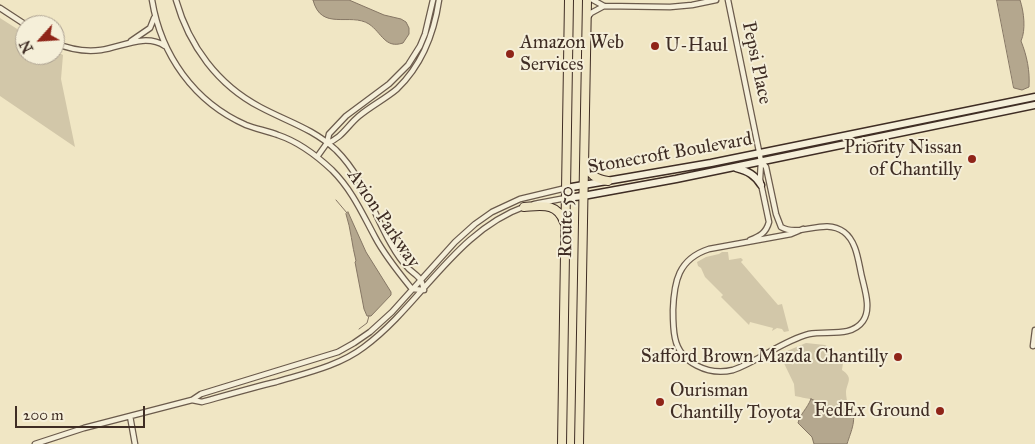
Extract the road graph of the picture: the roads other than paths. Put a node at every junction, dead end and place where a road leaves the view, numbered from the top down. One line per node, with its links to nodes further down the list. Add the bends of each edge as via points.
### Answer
1 (152, 0): 12 (street, Avion Parkway)
2 (176, 0): 20 (street, Avion Parkway, via 196,47 224,81 250,101 307,128)
3 (433, 0): 20 (street, via 420,46 408,65 389,84 346,116 329,134)
4 (439, 0): 20 (street, via 425,51 410,74 396,89 352,122 335,141)
5 (569, 0): 29 (highway, Route 50)
6 (587, 0): 14 (highway, Route 50)
7 (593, 0): 10 (street)
8 (716, 0): 10 (street, via 681,6)
9 (728, 0): 21 (street, Pepsi Place)
10 (604, 6): 14 (street)
11 (0, 8): 13 (street)
12 (154, 16): 15 (street, via 150,28); 17 (street, Avion Parkway)
13 (15, 18)
14 (586, 18): 23 (highway, Route 50)
15 (128, 43): 16 (street, via 94,50); 17 (street, via 155,40)
16 (65, 45)
17 (165, 46): 22 (street, Avion Parkway, via 184,77 213,106 247,125 288,139)
18 (1035, 98): 21 (main road, Stonecroft Boulevard)
19 (1035, 105): 24 (main road, Stonecroft Boulevard)
20 (327, 143): 22 (street); 36 (street, Avion Parkway, via 355,173 394,251)
21 (759, 153): 24 (street, Pepsi Place); 26 (main road, Stonecroft Boulevard)
22 (317, 157): 37 (street, Avion Parkway, via 347,187 388,258)
23 (584, 160): 26 (highway, via 591,175); 28 (highway, Route 50)
24 (761, 161): 25 (main road, Stonecroft Boulevard); 27 (street); 34 (street, via 766,167 779,224 784,229)
25 (732, 167): 27 (main road, via 750,172); 30 (main road, Stonecroft Boulevard)
26 (608, 182): 28 (main road, Stonecroft Boulevard)
27 (761, 185): 35 (street, via 769,222 762,234)
28 (583, 186): 29 (main road, Stonecroft Boulevard); 30 (highway, Route 50)
29 (566, 188): 31 (highway, Route 50); 36 (street, Stonecroft Boulevard, via 520,199 492,212 464,233)
30 (583, 196): 31 (main road, Stonecroft Boulevard); 46 (highway, Route 50)
31 (566, 198): 32 (street, Stonecroft Boulevard); 33 (highway, Route 50)
32 (524, 207): 33 (highway, via 553,208 559,211); 38 (street, Stonecroft Boulevard, via 495,221 466,242)
33 (565, 224): 45 (highway, Route 50)
34 (803, 229): 35 (street, via 791,234); 35 (street, via 834,226 851,240 866,300 866,314 861,323 849,332 818,333 796,339 733,370 710,371 694,364 677,345 673,320 675,284 681,269 699,252)
35 (749, 240)
36 (420, 279): 37 (street, Stonecroft Boulevard); 38 (street, Avion Parkway)
37 (412, 289): 38 (street, Avion Parkway); 41 (street, Stonecroft Boulevard, via 362,339 338,352 200,394)
38 (424, 290): 41 (street, Stonecroft Boulevard, via 375,338 350,356 311,372 202,402)
39 (1035, 330): 40 (street)
40 (1033, 346)
41 (192, 400): 42 (street, Stonecroft Boulevard)
42 (130, 416): 43 (street, Stonecroft Boulevard); 44 (street)
43 (35, 444)
44 (136, 444)
45 (562, 444)
46 (579, 444)

